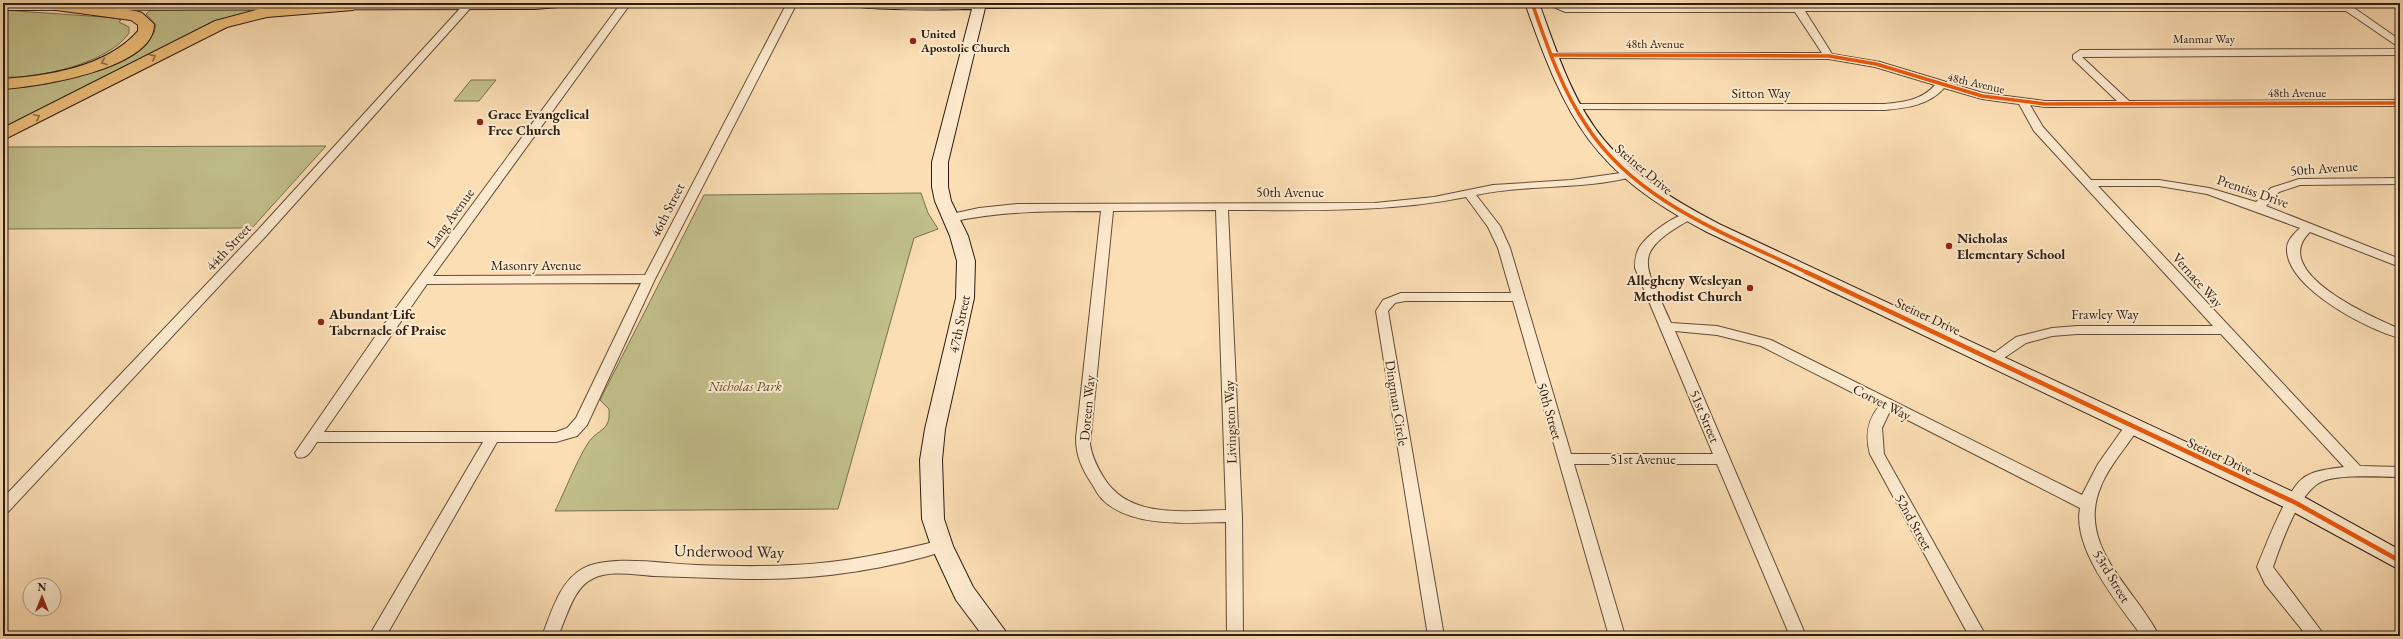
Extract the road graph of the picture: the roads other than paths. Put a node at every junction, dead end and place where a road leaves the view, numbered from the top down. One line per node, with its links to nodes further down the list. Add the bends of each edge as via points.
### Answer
1 (558, 3): 8 (street)
2 (626, 3): 38 (street, Lang Avenue)
3 (792, 3): 37 (street, 46th Street)
4 (861, 3): 9 (street)
5 (1168, 3): 9 (street)
6 (1532, 3): 17 (street, Steiner Drive)
7 (1550, 3): 14 (street, via 1565,10)
8 (469, 4): 10 (street); 55 (street, 44th Street, via 261,234)
9 (980, 4): 34 (street, 47th Street, via 940,162 940,188)
10 (353, 5): 13 (street); 25 (highway, one-way to 10, via 221,24 267,12)
11 (2344, 5): 14 (street); 15 (street)
12 (9, 6): 13 (street)
13 (56, 6): 19 (highway, one-way to 19, via 136,16 146,24 146,32 131,48 96,65 38,81)
14 (1796, 6): 18 (street)
15 (2400, 45)
16 (2400, 52): 22 (street, Manmar Way, via 2080,53 2077,57)
17 (1551, 55): 18 (street, 48th Avenue); 24 (street, Steiner Drive)
18 (1829, 56): 20 (street, 48th Avenue, via 1876,64)
19 (3, 84)
20 (1941, 85): 21 (street, 48th Avenue, via 1982,96); 24 (street, Sitton Way, via 1923,100 1885,107)
21 (2023, 102): 22 (street, 48th Avenue); 28 (street, Vernace Way, via 2038,129)
22 (2125, 103): 23 (street, 48th Avenue)
23 (2400, 103)
24 (1574, 106): 26 (street, Steiner Drive, via 1593,137)
25 (3, 135)
26 (1628, 175): 29 (street, 50th Avenue); 33 (street, Steiner Drive)
27 (2400, 181): 30 (street, 50th Avenue, via 2299,182 2275,190)
28 (2089, 183): 30 (street, Prentiss Drive, via 2176,185 2209,191); 41 (street, Vernace Way)
29 (1469, 193): 32 (street, 50th Avenue, via 1413,203 1374,206); 39 (street, 50th Street, via 1491,222 1501,241)
30 (2258, 206): 35 (street, Prentiss Drive)
31 (1107, 208): 32 (street, 50th Avenue); 34 (street, 50th Avenue, via 999,209); 56 (street, Doreen Way, via 1083,438 1083,448 1089,467 1108,496 1130,508 1164,515)
32 (1222, 208): 56 (street, Livingston Way)
33 (1689, 216): 40 (street, 51st Street, via 1654,236 1641,254 1643,275); 43 (street, Steiner Drive)
34 (951, 218): 57 (street, 47th Street, via 964,252 967,279 965,298 935,429 931,460 934,519)
35 (2308, 227): 36 (street, Prentiss Drive); 42 (street, via 2298,237 2292,249 2296,263 2308,279 2340,304)
36 (2400, 263)
37 (649, 279): 38 (street, Masonry Avenue); 47 (street, 46th Street, via 582,422 572,432 556,437)
38 (424, 280): 46 (street, Lang Avenue, via 316,430)
39 (1518, 297): 49 (street, 50th Street); 63 (street, Dingman Circle, via 1405,296 1388,301 1382,311)
40 (1668, 327): 44 (street, Corvet Way, via 1719,330 1766,343); 50 (street, 51st Street)
41 (2224, 330): 43 (street, Frawley Way, via 2052,332 2021,340); 52 (street, Vernace Way)
42 (2400, 334)
43 (1992, 359): 45 (street, Steiner Drive)
44 (1887, 405): 54 (street, Corvet Way); 66 (street, 52nd Street, via 1874,427 1877,454)
45 (2132, 427): 53 (street, Steiner Drive); 54 (street, 53rd Street, via 2098,478 2089,495)
46 (314, 437): 47 (street); 48 (street, Lang Avenue)
47 (492, 439): 59 (street)
48 (302, 453)
49 (1564, 459): 50 (street, 51st Avenue); 64 (street, 50th Street)
50 (1722, 459): 65 (street, 51st Street)
51 (2400, 472): 52 (street)
52 (2358, 473): 53 (street, via 2326,475 2305,483)
53 (2296, 503): 58 (street, Steiner Drive, via 2369,542); 68 (street, via 2273,545 2265,567 2271,579)
54 (2088, 504): 67 (street, 53rd Street, via 2090,536 2100,560)
55 (3, 508)
56 (1234, 516): 62 (street, Livingston Way)
57 (942, 546): 60 (street, Underwood Way, via 879,561 818,570 600,570 587,574 577,581); 61 (street, 47th Street, via 964,593)
58 (2400, 562)
59 (377, 636)
60 (550, 636)
61 (997, 636)
62 (1235, 636)
63 (1436, 636)
64 (1617, 636)
65 (1798, 636)
66 (1978, 636)
67 (2151, 636)
68 (2317, 636)

